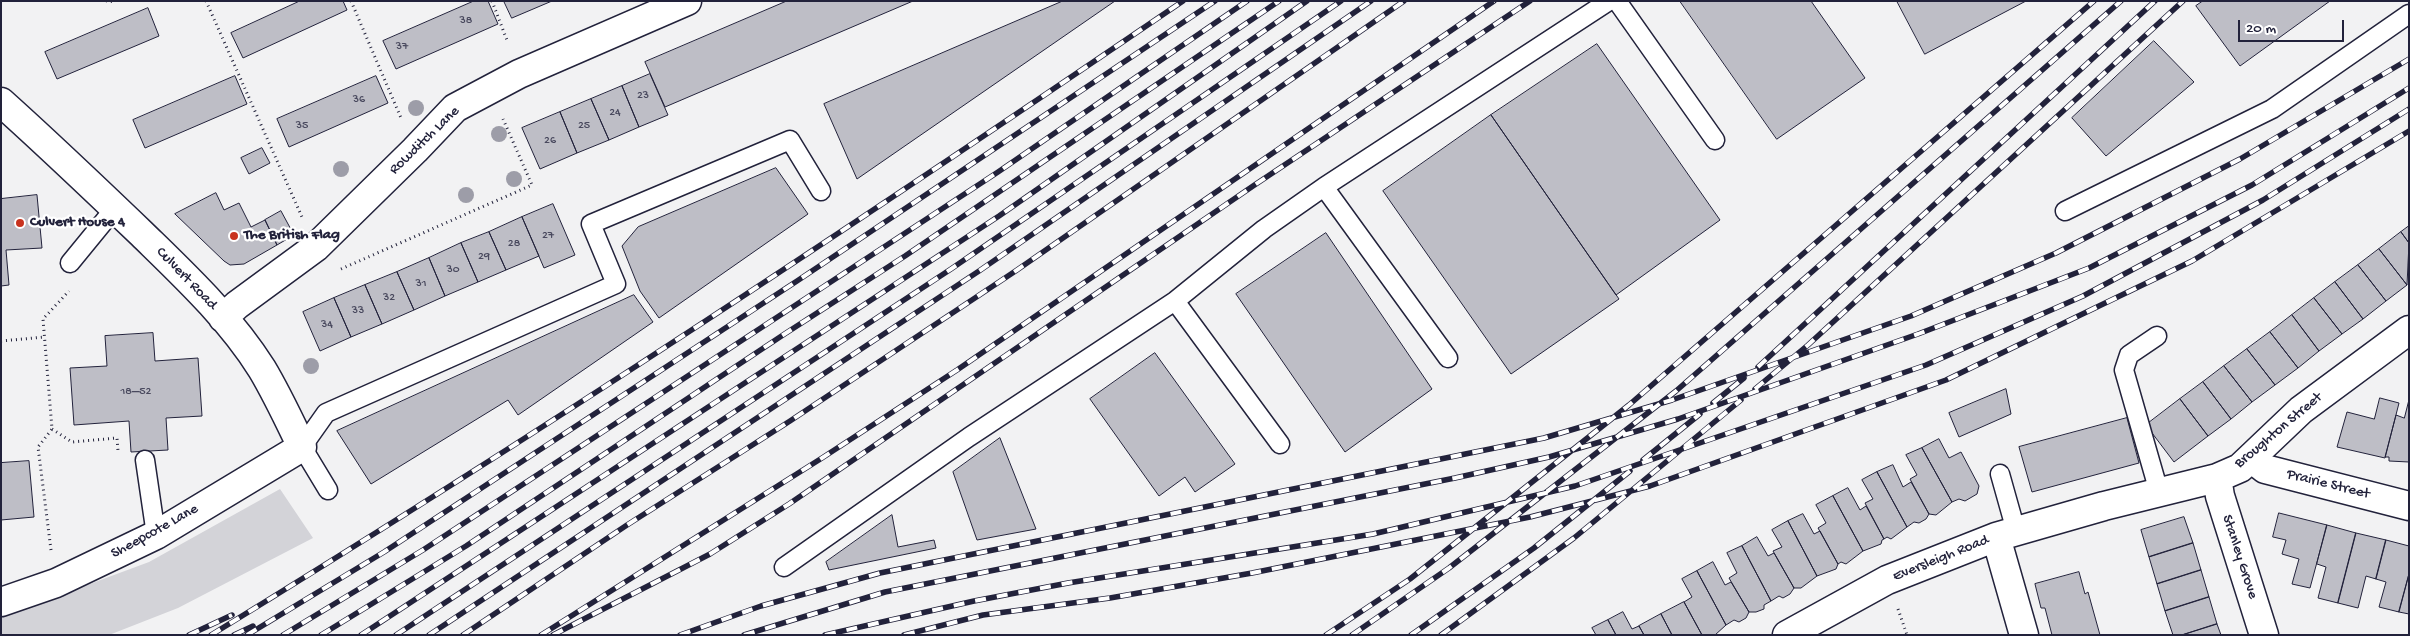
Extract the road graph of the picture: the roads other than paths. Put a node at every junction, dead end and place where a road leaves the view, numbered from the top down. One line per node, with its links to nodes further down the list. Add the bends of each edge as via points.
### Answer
1 (687, 1): 13 (street, Rowditch Lane, via 519,74 455,108 310,251)
2 (1609, 1): 7 (lane)
3 (1617, 1): 6 (lane)
4 (2409, 14): 10 (lane, via 2272,110)
5 (1, 102): 9 (street, Culvert Road)
6 (1715, 140)
7 (1324, 186): 12 (lane, via 1264,229); 16 (lane)
8 (821, 191): 18 (lane, via 790,140 591,224 616,284 326,413)
9 (115, 208): 11 (lane); 13 (street, Culvert Road)
10 (2064, 211)
11 (70, 263)
12 (1175, 302): 17 (lane); 29 (lane, via 969,437)
13 (223, 318): 18 (street, Culvert Road, via 261,368)
14 (2409, 330): 19 (street, Broughton Street, via 2301,410)
15 (2157, 336): 24 (lane, via 2129,355 2124,370)
16 (1448, 358)
17 (1280, 444)
18 (302, 447): 23 (lane, Culvert Road); 28 (street, Sheepcote Lane)
19 (2251, 458): 22 (street, Broughton Street, via 2240,468); 26 (street, Prairie Street, via 2266,469)
20 (145, 460): 28 (lane)
21 (2000, 474): 27 (lane)
22 (2217, 478): 24 (street, Broughton Street); 33 (street, Stanley Grove)
23 (328, 490)
24 (2158, 492): 25 (street, Broughton Street)
25 (2104, 506): 27 (street, Eversleigh Road)
26 (2409, 506)
27 (2006, 534): 31 (street, Eversleigh Road, via 1887,580); 32 (street)
28 (156, 535): 30 (street, Sheepcote Lane, via 56,583)
29 (784, 567)
30 (1, 602)
31 (1787, 635)
32 (2024, 635)
33 (2264, 635)

